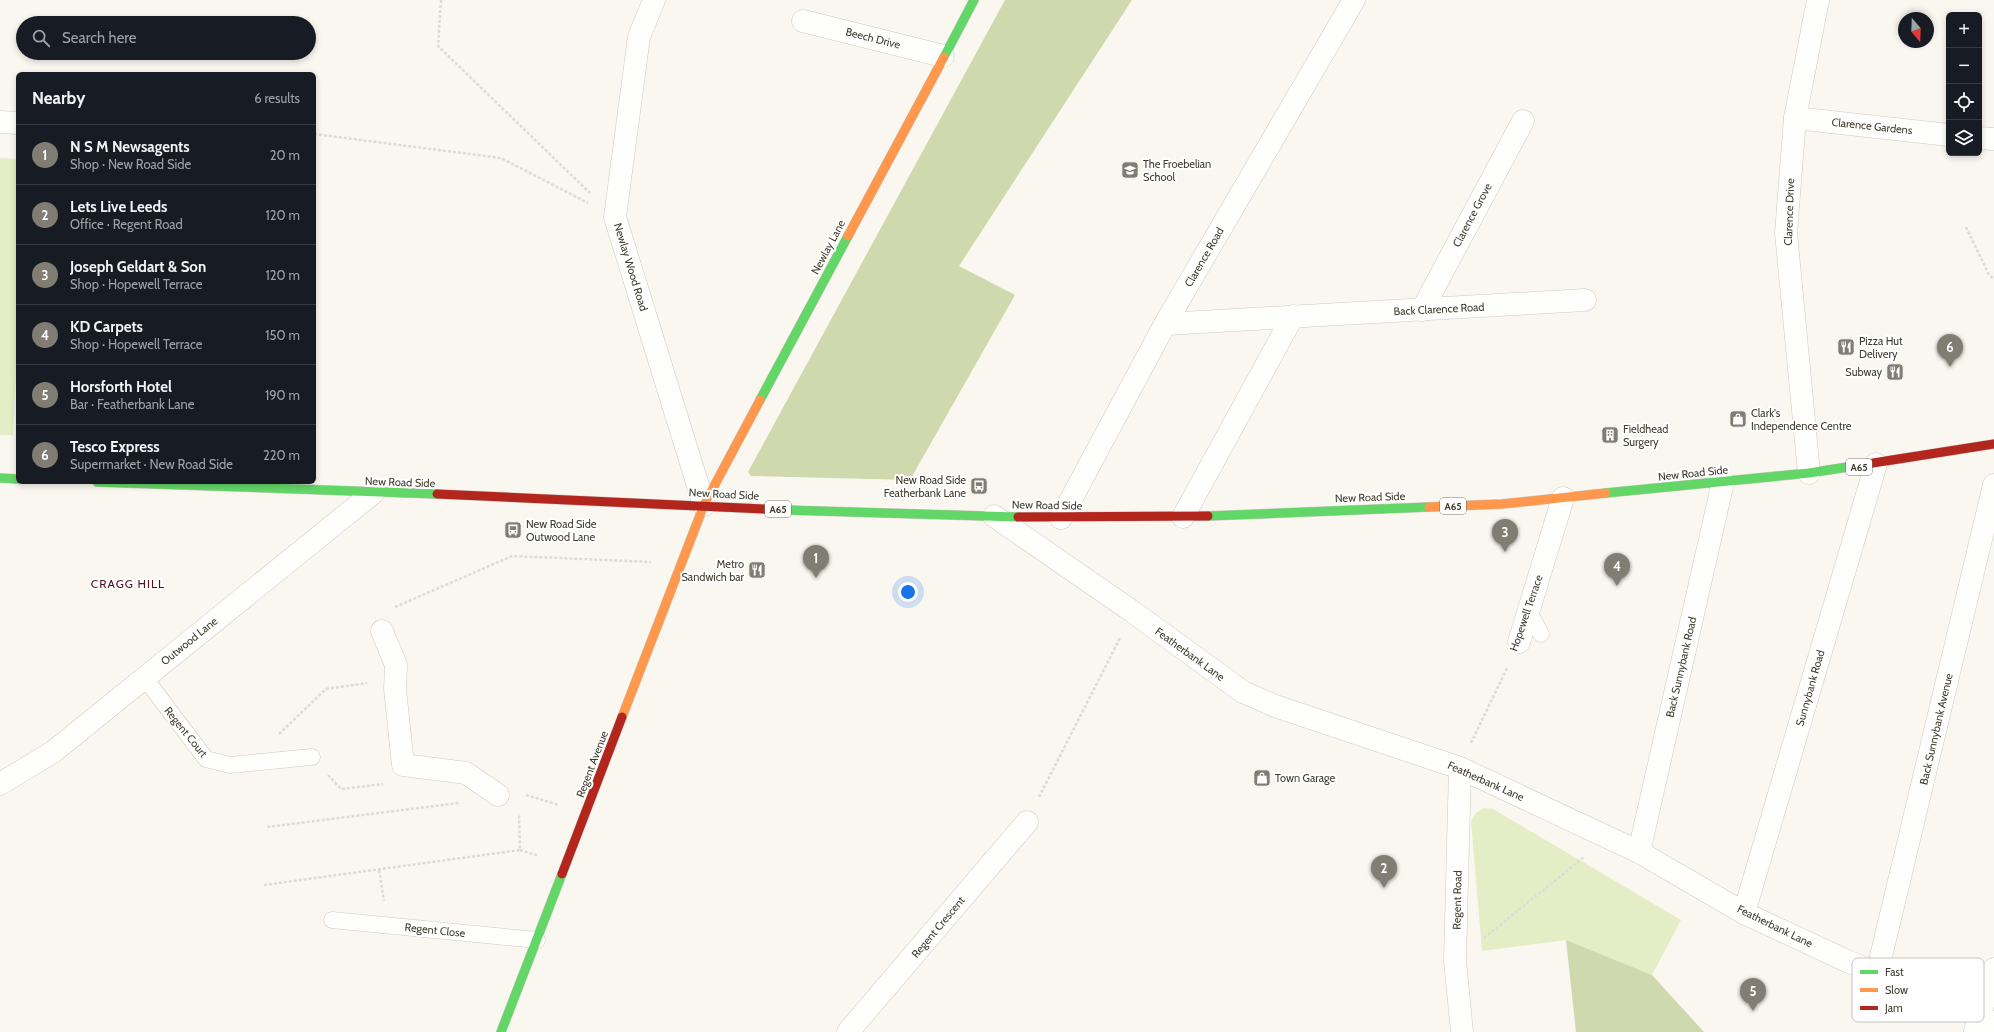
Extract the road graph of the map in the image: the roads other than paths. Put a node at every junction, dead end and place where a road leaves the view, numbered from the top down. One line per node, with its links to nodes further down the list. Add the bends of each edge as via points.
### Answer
1 (654, 0): 28 (street, Newlay Wood Road, via 639,37 615,217)
2 (974, 0): 6 (main road, Newlay Lane)
3 (1354, 0): 17 (street, Clarence Road)
4 (1818, 0): 7 (street, Clarence Drive)
5 (803, 21): 6 (street, Beech Drive)
6 (943, 56): 28 (main road, Newlay Lane)
7 (1794, 118): 11 (street, Clarence Gardens); 20 (street, Clarence Drive, via 1786,233)
8 (1522, 121): 15 (street, Clarence Grove)
9 (0, 122): 10 (street)
10 (16, 123)
11 (1946, 134)
12 (1982, 138): 13 (street)
13 (1994, 139)
14 (1585, 300): 15 (street, Back Clarence Road)
15 (1422, 310): 16 (street, Back Clarence Road)
16 (1293, 316): 17 (street, Back Clarence Road); 30 (street)
17 (1165, 324): 31 (street, Clarence Road)
18 (1994, 444): 19 (main road, New Road Side / A65)
19 (1876, 464): 20 (main road, New Road Side / A65); 43 (street, Sunnybank Road)
20 (1809, 473): 23 (main road, New Road Side / A65)
21 (0, 478): 22 (main road)
22 (16, 479)
23 (1723, 482): 27 (main road, New Road Side / A65); 42 (street, Back Sunnybank Road)
24 (147, 484): 26 (main road, New Road Side / A65)
25 (1994, 485): 46 (street, Back Sunnybank Avenue)
26 (374, 493): 28 (main road, New Road Side / A65); 36 (street, Outwood Lane)
27 (1563, 498): 30 (main road, New Road Side / A65, via 1495,504); 32 (street, Hopewell Terrace)
28 (704, 505): 29 (main road, New Road Side / A65, via 832,512); 45 (main road, Regent Avenue)
29 (994, 516): 31 (main road, New Road Side / A65); 38 (street, Featherbank Lane, via 1243,692 1275,706)
30 (1183, 517): 31 (main road, New Road Side / A65)
31 (1061, 518)
32 (1528, 610): 34 (lane); 35 (street, Hopewell Terrace)
33 (382, 632): 40 (street, via 396,665 403,765 466,773)
34 (1540, 634)
35 (1519, 642)
36 (144, 677): 37 (lane, Regent Court, via 206,759 230,765); 39 (street, Outwood Lane, via 53,752)
37 (312, 756)
38 (1460, 768): 42 (street, Featherbank Lane); 52 (street, Regent Road, via 1455,961)
39 (0, 784)
40 (508, 794)
41 (1027, 822): 50 (street, Regent Crescent)
42 (1639, 852): 43 (street, Featherbank Lane)
43 (1744, 913): 47 (street, Featherbank Lane)
44 (332, 920): 45 (lane, Regent Close)
45 (537, 940): 51 (main road, Regent Avenue)
46 (1881, 958)
47 (1852, 962)
48 (1994, 969): 49 (street)
49 (1984, 1019)
50 (857, 1030)
51 (501, 1032)
52 (1462, 1032)

